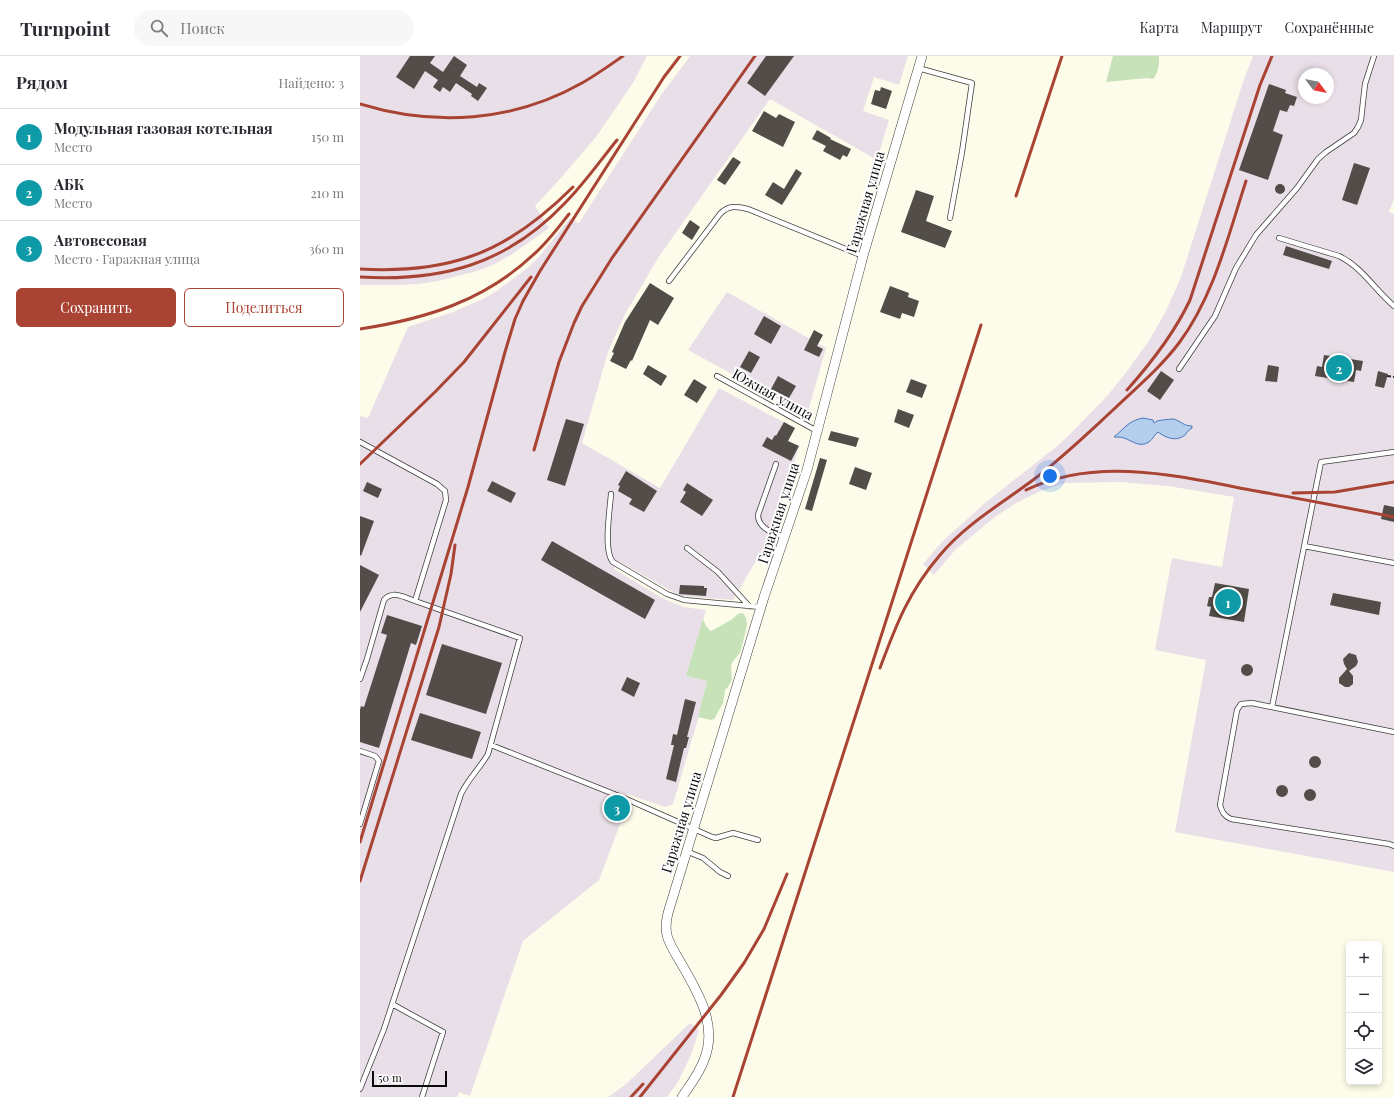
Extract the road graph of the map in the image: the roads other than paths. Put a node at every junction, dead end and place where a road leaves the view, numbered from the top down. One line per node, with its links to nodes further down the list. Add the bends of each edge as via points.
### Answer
1 (922, 56): 3 (street, Гаражная улица)
2 (1374, 56): 9 (lane, via 1365,84 1362,116 1358,127 1354,133 1318,159 1297,188 1256,235 1236,268 1215,316)
3 (918, 68): 4 (lane, via 972,83); 6 (street, Гаражная улица)
4 (950, 218)
5 (1279, 238): 8 (lane, via 1348,260)
6 (863, 256): 7 (lane, via 738,206 724,209); 11 (street, Гаражная улица)
7 (669, 281)
8 (1394, 306)
9 (1180, 369)
10 (717, 376): 11 (lane, Южная улица)
11 (818, 431): 16 (street, Гаражная улица)
12 (360, 442): 20 (lane, via 438,484 445,491 446,500)
13 (1394, 452): 17 (lane, via 1321,462)
14 (776, 464): 16 (lane, via 758,519 764,527)
15 (611, 494): 21 (lane, via 607,549 613,562 675,598 692,602)
16 (785, 537): 22 (street, Гаражная улица)
17 (1304, 546): 19 (lane); 24 (lane)
18 (687, 548): 21 (lane, via 718,572)
19 (1394, 563)
20 (415, 601): 23 (lane, via 394,594 384,600); 26 (lane, via 520,638)
21 (749, 606): 22 (lane)
22 (761, 607): 31 (street, Гаражная улица)
23 (360, 679)
24 (1272, 707): 25 (lane); 33 (lane, via 1246,703 1241,704 1237,710 1220,805 1225,816)
25 (1394, 732)
26 (491, 745): 31 (lane, via 624,798); 36 (lane, via 482,764 471,776 461,794)
27 (360, 751): 30 (lane, via 375,756 379,761)
28 (610, 803): 29 (lane)
29 (625, 810)
30 (360, 824)
31 (693, 830): 32 (lane, via 716,838 733,833); 34 (street, Гаражная улица)
32 (758, 840)
33 (1394, 846)
34 (686, 851): 35 (lane, via 703,858); 39 (street, Гаражная улица, via 665,927 669,942 706,1013 709,1040 700,1070)
35 (728, 876)
36 (392, 1004): 37 (lane); 38 (lane, via 443,1032)
37 (360, 1088)
38 (422, 1097)
39 (682, 1097)

